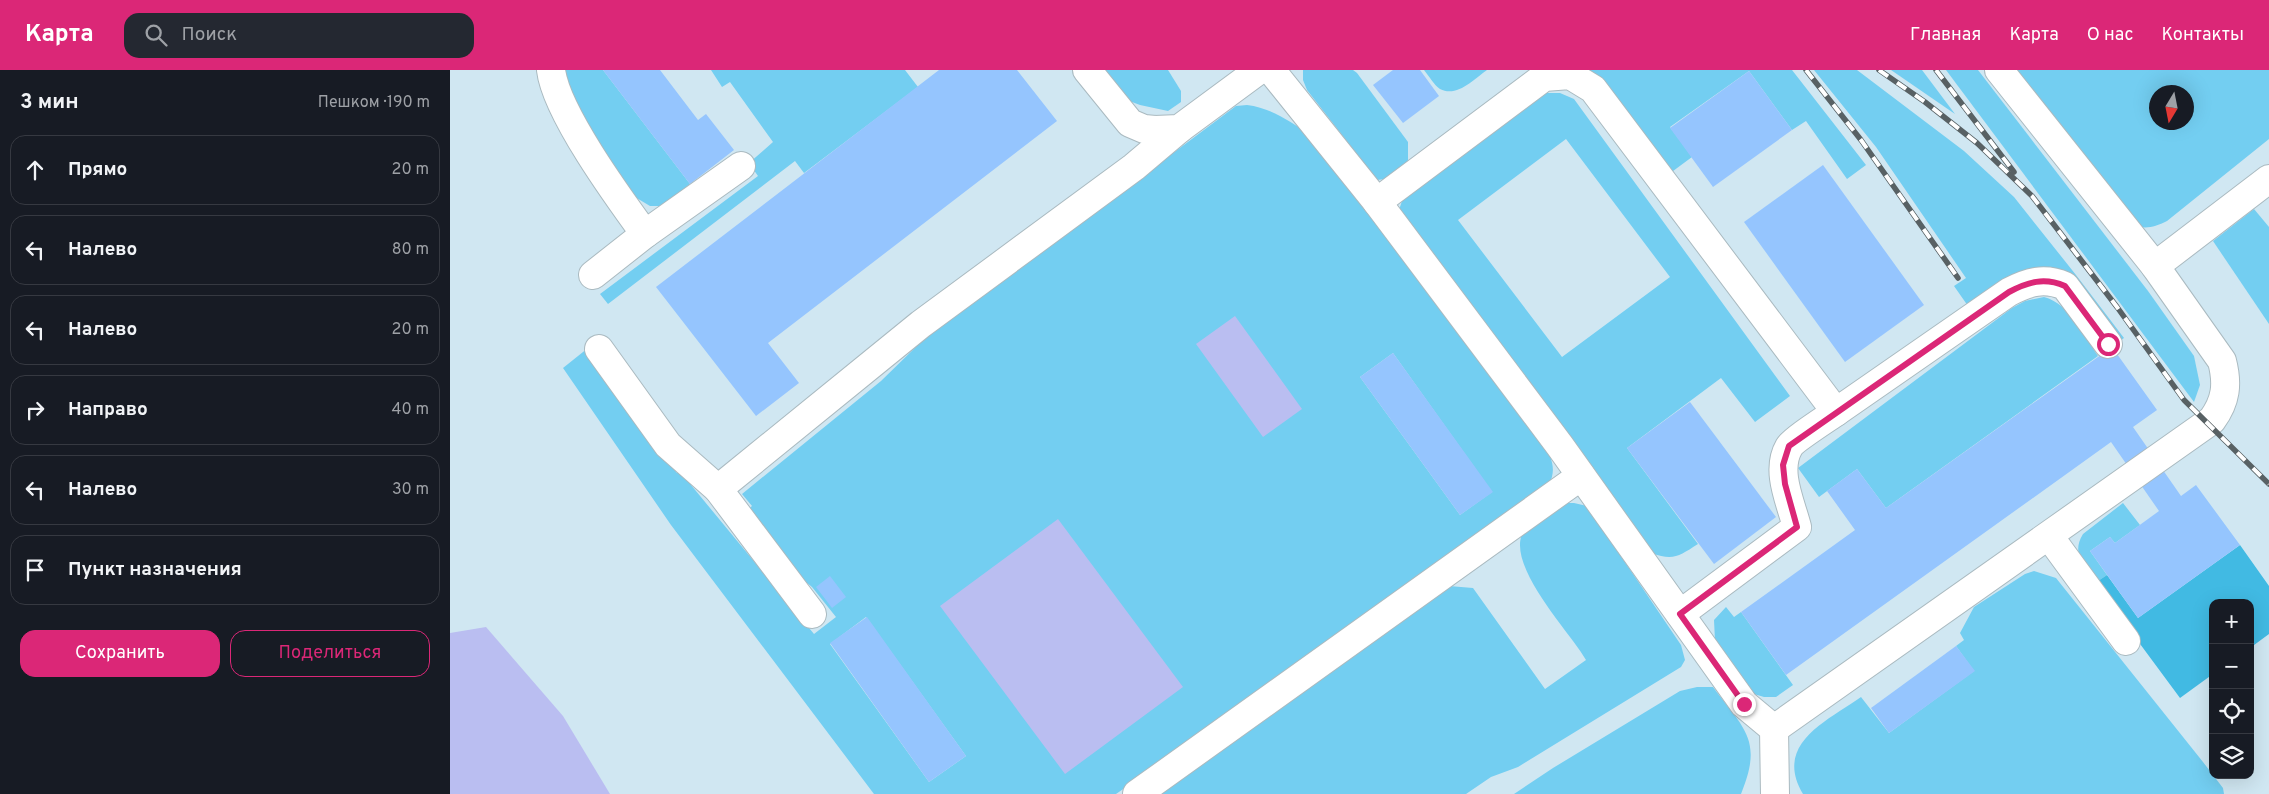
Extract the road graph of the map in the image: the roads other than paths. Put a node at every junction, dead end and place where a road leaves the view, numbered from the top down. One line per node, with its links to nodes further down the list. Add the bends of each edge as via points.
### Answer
1 (551, 70): 10 (lane, via 553,82 574,126)
2 (1087, 70): 6 (lane, via 1130,123 1144,129)
3 (1259, 70): 6 (lane)
4 (1271, 70): 9 (lane)
5 (1999, 70): 11 (lane)
6 (1179, 129): 17 (lane, via 921,324)
7 (741, 166): 10 (lane)
8 (2269, 179): 11 (lane)
9 (1377, 202): 15 (lane, via 1544,77 1570,75 1593,89); 16 (lane)
10 (645, 234): 12 (lane)
11 (2155, 266): 18 (lane, via 2222,361 2226,377 2222,407 2212,420)
12 (593, 275)
13 (2108, 344): 15 (lane, via 2065,286 2037,281 2009,292)
14 (599, 349): 17 (lane, via 668,445)
15 (1836, 412): 20 (lane, via 1789,446 1783,465 1797,527)
16 (1581, 476): 20 (lane); 23 (lane)
17 (718, 489): 19 (lane)
18 (2049, 536): 21 (lane); 22 (lane)
19 (812, 614)
20 (1680, 614): 22 (lane, via 1744,704)
21 (2126, 642)
22 (1774, 729): 24 (lane)
23 (1137, 794)
24 (1775, 794)

